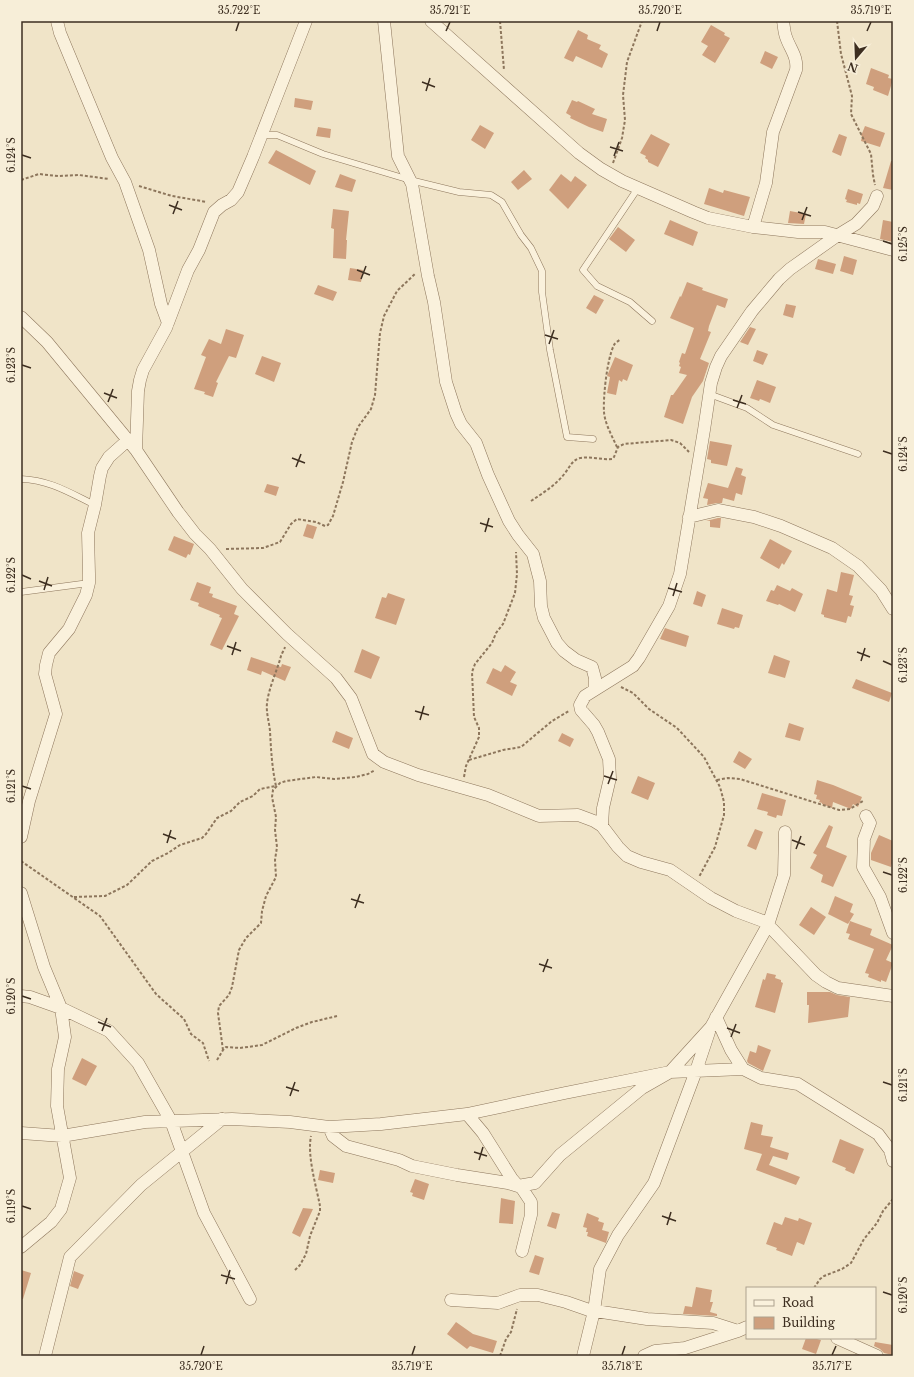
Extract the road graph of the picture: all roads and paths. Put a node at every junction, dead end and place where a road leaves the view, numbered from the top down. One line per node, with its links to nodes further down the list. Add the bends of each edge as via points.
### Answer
1 (57, 21): 21 (street, via 127,189 149,250 161,304)
2 (306, 21): 10 (street)
3 (384, 21): 12 (street, via 398,156)
4 (431, 21): 9 (street)
5 (500, 21): 9 (path)
6 (642, 21): 11 (path, via 627,62 622,95 625,120)
7 (784, 21): 15 (street, via 785,36 797,64 772,132 766,183)
8 (837, 21): 14 (path, via 839,45 852,96 851,114 871,154)
9 (504, 86): 11 (street, via 580,153)
10 (262, 135): 12 (lane, via 277,135 323,154); 21 (street, via 238,192 214,212)
11 (609, 174): 13 (street)
12 (410, 180): 18 (street); 24 (lane, via 459,192 491,195 502,202 521,235 532,248 542,271 542,292 550,350 567,437)
13 (638, 188): 15 (street, via 708,218); 20 (lane, via 583,270 597,286 630,302)
14 (877, 196): 16 (street, via 873,206 864,216)
15 (753, 227): 16 (street)
16 (838, 235): 17 (street); 23 (street, via 779,279 752,311 721,356)
17 (893, 250)
18 (425, 263): 34 (street, via 449,394 461,424 476,443 492,486); 35 (path, via 397,291 384,316 380,333 375,395 371,409 358,426 352,442 343,482 328,525 297,519 280,542 273,545 262,548)
19 (21, 318): 25 (street, via 47,342)
20 (652, 321)
21 (168, 322): 27 (street, via 140,380)
22 (621, 339): 26 (path, via 614,344 610,357 604,401 604,414)
23 (709, 394): 28 (lane, via 747,408 774,426); 29 (street)
24 (593, 439)
25 (128, 440): 27 (street); 32 (street, via 109,457 102,468)
26 (618, 447): 29 (path, via 624,444 671,440 680,443); 31 (path, via 612,459 576,459 562,477)
27 (136, 450): 35 (street, via 178,512)
28 (858, 454)
29 (699, 460): 33 (street)
30 (21, 479): 32 (lane, via 49,483)
31 (531, 501)
32 (95, 506): 36 (street, via 88,533)
33 (689, 517): 38 (street, via 718,510 754,517 832,548 858,566 882,590); 40 (street, via 680,574 669,606 640,658 633,666)
34 (518, 535): 41 (street, via 535,558 544,618 564,651 592,667); 43 (path, via 515,593 502,624 472,672 474,717 479,728 479,737)
35 (210, 549): 39 (street, via 242,589)
36 (89, 583): 37 (lane); 52 (street, via 86,595 69,629 50,654 46,665 56,714 29,801)
37 (21, 592)
38 (893, 609)
39 (290, 637): 44 (street, via 336,678 351,698 372,754); 46 (path, via 281,655 266,711)
40 (606, 682): 41 (street); 45 (path, via 630,691 649,709 677,728 704,757)
41 (595, 689): 42 (street, via 581,700)
42 (580, 708): 43 (path, via 561,715 521,747); 50 (street, via 598,732 609,759 610,778)
43 (468, 760): 47 (path)
44 (384, 762): 46 (path, via 368,774 356,777 306,778 286,781); 47 (street)
45 (717, 780): 48 (path, via 740,780 838,810 854,808); 54 (path, via 724,802 724,815 715,847)
46 (276, 786): 56 (path, via 260,789 253,796 240,802 231,811 217,818 202,838 180,845 152,861 127,885 105,896); 64 (path, via 272,797 276,816 276,877 266,896 260,923 246,938 240,950 229,995 219,1006)
47 (462, 788): 50 (street, via 539,816 578,815)
48 (863, 801)
49 (866, 816): 58 (street, via 870,823 864,839 863,867 880,897)
50 (602, 826): 54 (street, via 627,856 670,870)
51 (785, 832): 57 (street, via 784,875)
52 (21, 837)
53 (21, 862): 56 (path)
54 (694, 887): 57 (street, via 736,911)
55 (21, 893): 61 (street, via 44,967)
56 (74, 898): 66 (path, via 100,916 156,994 178,1012 191,1034 203,1043)
57 (768, 925): 60 (street, via 816,975 826,982 838,988); 63 (street)
58 (893, 933)
59 (21, 996): 61 (street)
60 (893, 996)
61 (61, 1008): 72 (street, via 109,1031 138,1063); 76 (street, via 65,1037 58,1069 57,1106)
62 (337, 1016): 64 (path, via 296,1028 262,1045 226,1047)
63 (713, 1022): 67 (street); 68 (street); 69 (street)
64 (223, 1050): 65 (path)
65 (218, 1060)
66 (209, 1062)
67 (743, 1068): 68 (street); 78 (street, via 761,1078 798,1084 878,1134 890,1150)
68 (696, 1071): 69 (street); 88 (street, via 654,1183 618,1235 600,1269)
69 (670, 1072): 70 (street); 79 (street, via 636,1092 560,1155 535,1183)
70 (467, 1114): 74 (street); 79 (street, via 484,1133)
71 (222, 1119): 72 (street); 73 (street); 77 (street)
72 (171, 1121): 76 (street, via 145,1122); 77 (street)
73 (314, 1125): 74 (street); 83 (path, via 310,1146 320,1211 306,1254)
74 (329, 1127): 79 (street, via 333,1136 346,1146 412,1166)
75 (21, 1133): 76 (street)
76 (62, 1136): 81 (street, via 70,1178 61,1209 51,1222)
77 (183, 1151): 86 (street, via 204,1213); 91 (street, via 142,1185 70,1257)
78 (893, 1161)
79 (518, 1186): 82 (street, via 531,1202 531,1215)
80 (893, 1199): 84 (path, via 851,1263 824,1276)
81 (21, 1247)
82 (522, 1251)
83 (295, 1270)
84 (815, 1287)
85 (520, 1295): 87 (street, via 498,1303); 88 (street, via 538,1295); 92 (path, via 511,1332)
86 (250, 1299)
87 (451, 1300)
88 (594, 1311): 89 (street, via 647,1319 713,1323); 93 (street)
89 (742, 1329): 94 (street, via 685,1348 655,1351)
90 (839, 1339): 95 (street)
91 (45, 1356)
92 (500, 1356)
93 (583, 1356)
94 (644, 1356)
95 (877, 1356)

